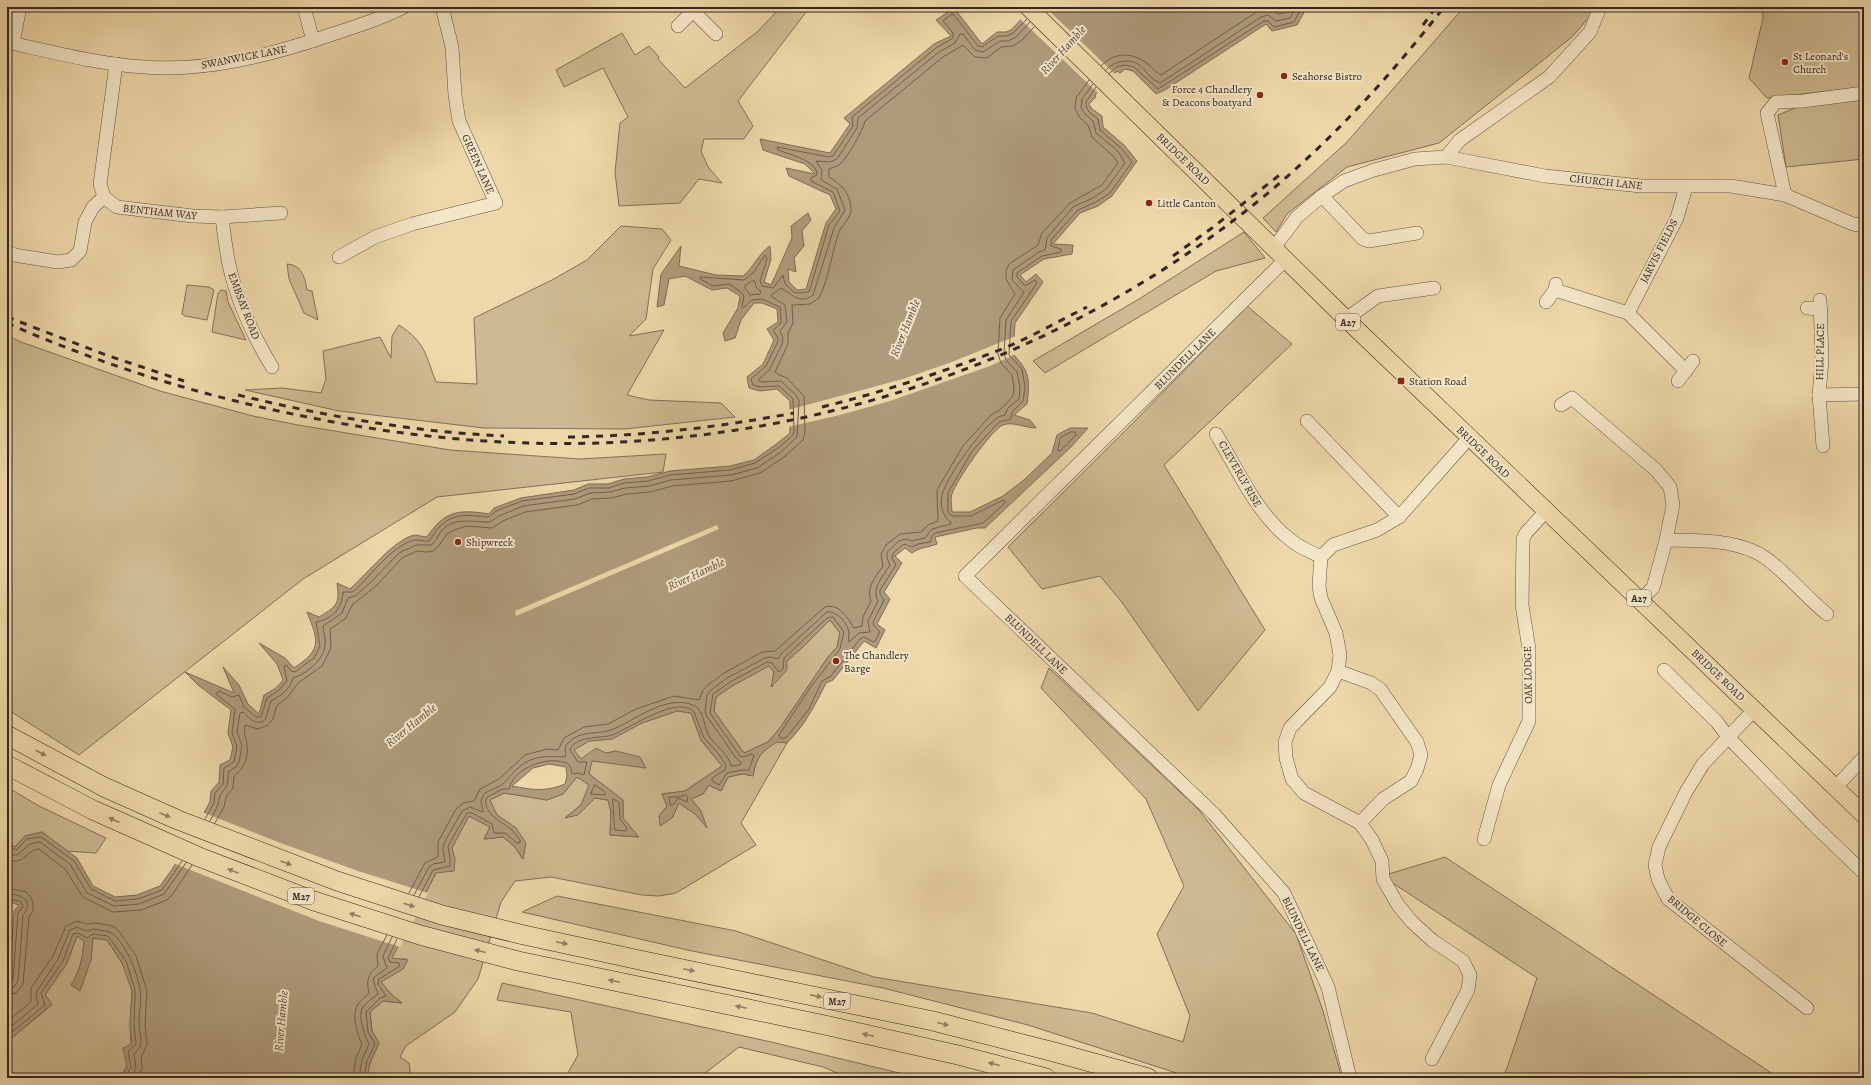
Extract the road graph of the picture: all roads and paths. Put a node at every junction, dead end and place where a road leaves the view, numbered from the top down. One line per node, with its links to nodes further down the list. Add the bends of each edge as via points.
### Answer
1 (20, 7): 11 (street)
2 (304, 7): 10 (street)
3 (404, 7): 10 (street, SWANWICK LANE, via 354,28)
4 (442, 7): 25 (street, GREEN LANE, via 452,47 459,121 496,203 412,224 375,237)
5 (1028, 7): 24 (main road, BRIDGE ROAD / A27)
6 (1600, 7): 14 (street, via 1590,32 1549,77 1460,140)
7 (691, 9): 8 (street); 9 (street)
8 (678, 26)
9 (716, 34)
10 (313, 41): 12 (street, SWANWICK LANE, via 266,55 182,68)
11 (10, 43): 12 (street, SWANWICK LANE)
12 (116, 64): 18 (street, via 100,184)
13 (1864, 93): 16 (street, via 1776,102 1767,113)
14 (1446, 157): 15 (street, CHURCH LANE, via 1545,176 1641,186); 17 (street, CHURCH LANE, via 1415,159 1374,170 1344,181)
15 (1686, 187): 16 (street, CHURCH LANE, via 1731,186); 29 (street, JARVIS FIELDS, via 1677,218)
16 (1785, 195): 21 (street, via 1853,224)
17 (1322, 196): 22 (street, via 1363,239 1369,241); 24 (street, CHURCH LANE, via 1297,217)
18 (104, 197): 20 (street, BENTHAM WAY, via 117,207); 23 (street, via 93,207 85,222 80,251 71,260 58,262 14,255)
19 (280, 213): 20 (street, BENTHAM WAY)
20 (222, 217): 31 (street, EMBSAY ROAD, via 234,283 259,345)
21 (1864, 226)
22 (1417, 233)
23 (7, 251)
24 (1279, 255): 30 (main road, BRIDGE ROAD / A27); 62 (street, BLUNDELL LANE, via 965,576 1214,814 1284,893 1328,987)
25 (339, 258)
26 (1435, 289): 30 (street, via 1378,296)
27 (1546, 302): 29 (street, via 1556,287)
28 (1807, 308): 34 (street, HILL PLACE, via 1820,305 1822,360)
29 (1628, 313): 32 (street)
30 (1346, 319): 38 (main road, BRIDGE ROAD / A27)
31 (272, 367)
32 (1685, 371)
33 (1864, 394): 34 (street, HILL PLACE)
34 (1819, 395): 39 (street, HILL PLACE, via 1828,431)
35 (1561, 405): 42 (street, via 1572,398 1658,465 1670,487 1673,505)
36 (1307, 420): 41 (street)
37 (1216, 434): 43 (street, CLEVERLY RISE, via 1264,514 1292,542)
38 (1469, 438): 40 (main road, BRIDGE ROAD / A27); 41 (street)
39 (1823, 446)
40 (1546, 511): 44 (main road, BRIDGE ROAD / A27); 56 (street, OAK LODGE, via 1523,539 1522,605 1529,649 1529,722 1498,785)
41 (1399, 518): 43 (street, via 1377,530 1334,545)
42 (1666, 540): 44 (street, via 1653,588); 45 (street, via 1729,543 1754,551 1771,563 1813,610)
43 (1321, 557): 47 (street, via 1319,586 1321,598 1336,633 1340,655)
44 (1640, 600): 48 (main road, BRIDGE ROAD / A27)
45 (1827, 614)
46 (1664, 670): 50 (street, via 1717,722)
47 (1338, 671): 55 (street, via 1330,687 1290,728 1285,742 1286,758 1292,780 1304,793); 55 (street, via 1380,688 1417,742 1421,755 1411,781 1383,799)
48 (1754, 710): 50 (street, BRIDGE CLOSE); 53 (main road, BRIDGE ROAD / A27)
49 (7, 735): 61 (highway, M27, one-way to 61, via 104,787 213,835 337,881 442,915 524,935 933,1021)
50 (1728, 737): 57 (street, via 1814,825); 58 (street, BRIDGE CLOSE, via 1703,764 1686,792 1659,847 1655,865 1658,879 1668,899)
51 (1864, 757): 53 (street)
52 (7, 765): 60 (highway, M27, one-way to 52, via 828,1026 518,961 420,935 314,901 199,857 92,810)
53 (1835, 788): 54 (main road, BRIDGE ROAD / A27)
54 (1864, 815)
55 (1360, 823): 59 (street, via 1382,861 1383,879 1398,905 1412,922 1463,961 1470,975 1468,990)
56 (1484, 839)
57 (1863, 869)
58 (1807, 1008)
59 (1432, 1059)
60 (1046, 1078)
61 (1148, 1078)
62 (1350, 1078)

